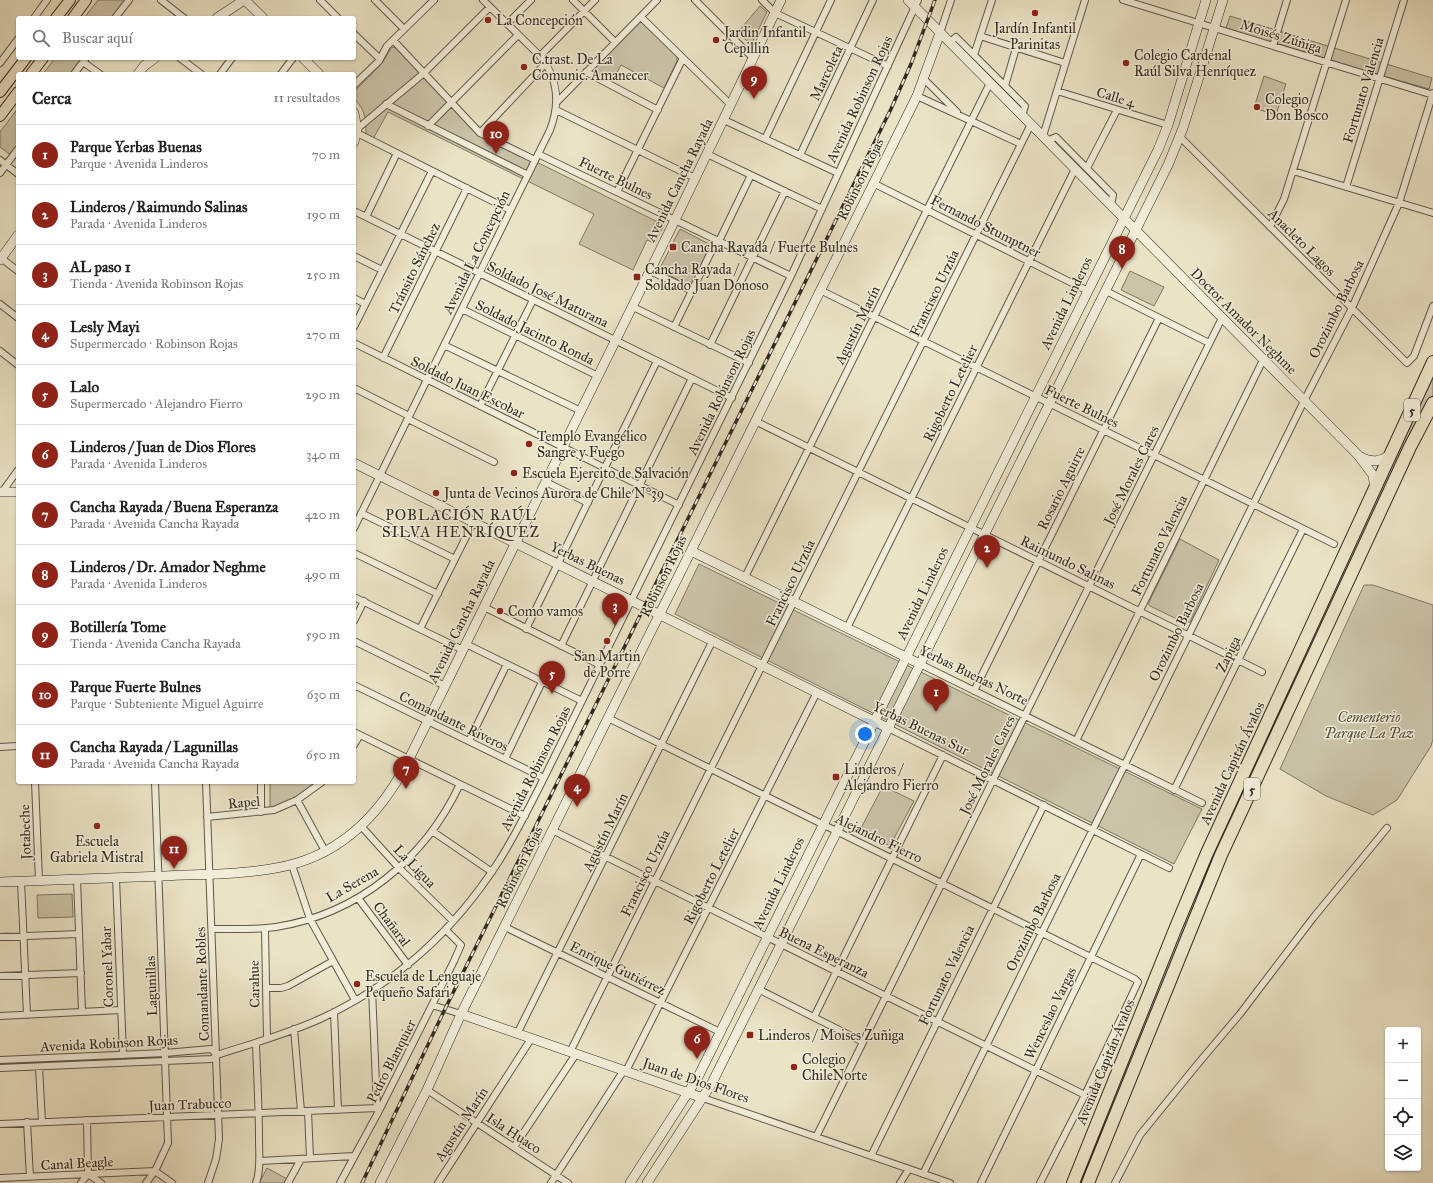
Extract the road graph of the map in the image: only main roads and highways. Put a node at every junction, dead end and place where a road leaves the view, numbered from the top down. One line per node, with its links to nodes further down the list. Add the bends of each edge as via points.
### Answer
1 (70, 0): 3 (main road)
2 (86, 0): 4 (main road)
3 (58, 16)
4 (74, 16)
5 (24, 60): 8 (main road)
6 (42, 60): 7 (main road)
7 (32, 72)
8 (0, 92)
9 (16, 95): 10 (main road)
10 (0, 116)
11 (1433, 362): 13 (highway, Avenida Capitán Ávalos / 5, via 1207,853)
12 (1433, 403): 14 (highway, Avenida Capitán Ávalos / 5, via 1410,447 1221,855)
13 (1073, 1183)
14 (1088, 1183)

